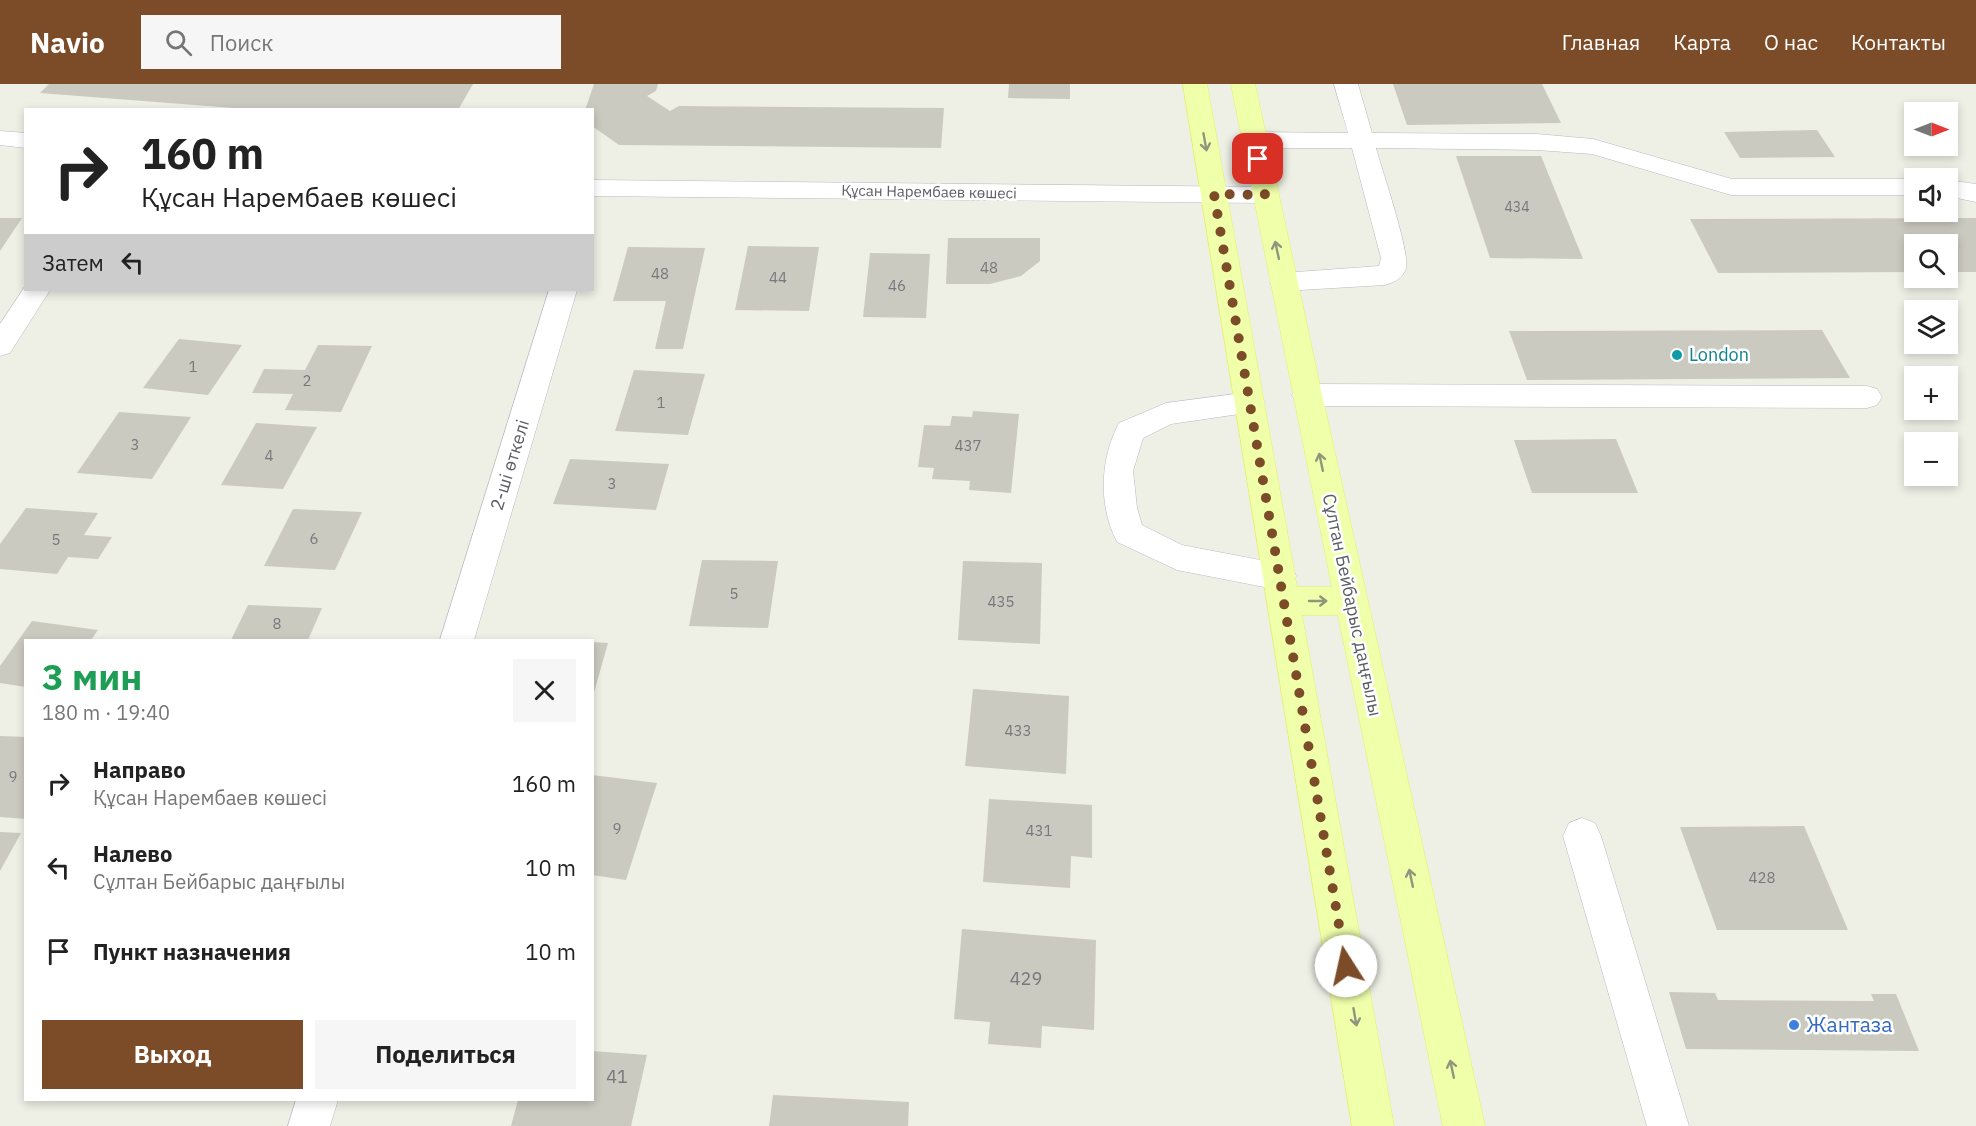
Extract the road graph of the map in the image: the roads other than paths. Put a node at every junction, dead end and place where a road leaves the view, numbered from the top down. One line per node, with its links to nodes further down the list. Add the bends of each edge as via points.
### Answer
1 (1195, 84): 11 (main road, one-way to 11)
2 (1242, 84): 5 (main road, Сұлтан Бейбарыс даңғылы)
3 (1346, 84): 7 (street)
4 (0, 138): 6 (street)
5 (1255, 140): 7 (street); 13 (main road, Сұлтан Бейбарыс даңғылы)
6 (24, 141)
7 (1362, 141): 8 (street, via 1536,142 1593,147 1731,186); 14 (street, via 1394,258 1392,270 1385,276)
8 (1904, 187)
9 (1958, 189): 12 (street)
10 (594, 190): 11 (street, Құсан Нарембаев көшесі)
11 (1214, 194): 13 (street, Құсан Нарембаев көшесі); 20 (main road)
12 (1976, 194)
13 (1265, 195): 14 (main road, Сұлтан Бейбарыс даңғылы, one-way to 13)
14 (1283, 282): 18 (main road, Сұлтан Бейбарыс даңғылы)
15 (35, 291): 17 (street)
16 (563, 291): 23 (street, 2-ші өткелі)
17 (0, 346)
18 (1307, 395): 19 (street); 22 (main road, Сұлтан Бейбарыс даңғылы, one-way to 18)
19 (1867, 397)
20 (1250, 403): 21 (main road); 21 (street, via 1166,414 1130,431 1118,471 1121,508 1128,533 1177,556)
21 (1282, 588): 22 (main road, one-way to 22); 27 (main road, one-way to 27)
22 (1351, 601): 28 (main road, Сұлтан Бейбарыс даңғылы, one-way to 22)
23 (457, 639)
24 (1582, 836): 29 (street)
25 (317, 1101): 26 (street)
26 (309, 1126)
27 (1373, 1126)
28 (1464, 1126)
29 (1668, 1126)

